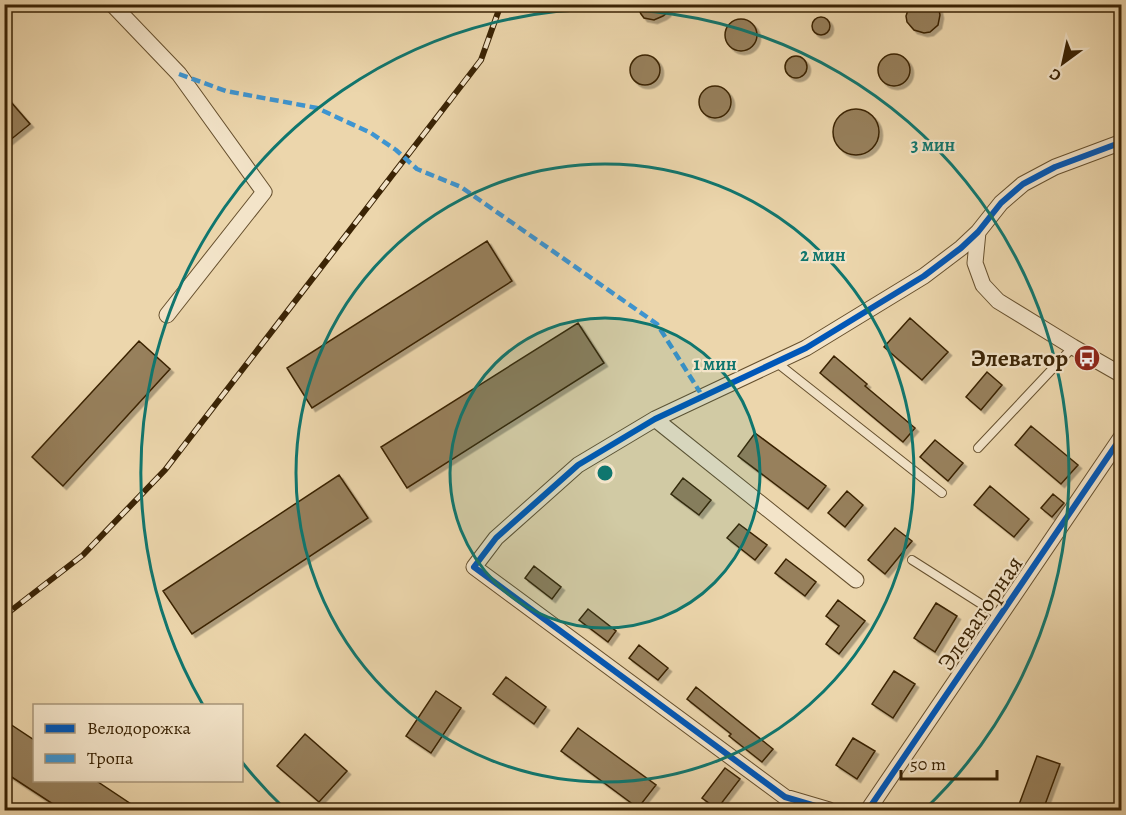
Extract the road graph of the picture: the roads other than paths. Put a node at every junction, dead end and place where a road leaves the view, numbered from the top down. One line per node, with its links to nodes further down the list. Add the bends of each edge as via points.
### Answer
1 (112, 4): 4 (street, via 179,74 264,192)
2 (1122, 142): 3 (street, via 1055,167 1023,184 1001,203)
3 (978, 232): 5 (street, via 975,263 983,285 999,301); 6 (street, via 924,276)
4 (167, 315)
5 (1073, 347): 7 (street); 10 (lane)
6 (776, 362): 8 (street); 11 (lane)
7 (1122, 375)
8 (655, 419): 13 (street); 15 (street, via 579,465 496,538 474,567 785,796)
9 (1122, 436): 14 (street, Элеваторная)
10 (978, 448)
11 (942, 493)
12 (912, 560): 14 (lane)
13 (856, 580)
14 (1000, 616): 16 (street, Элеваторная)
15 (829, 810)
16 (868, 810)

